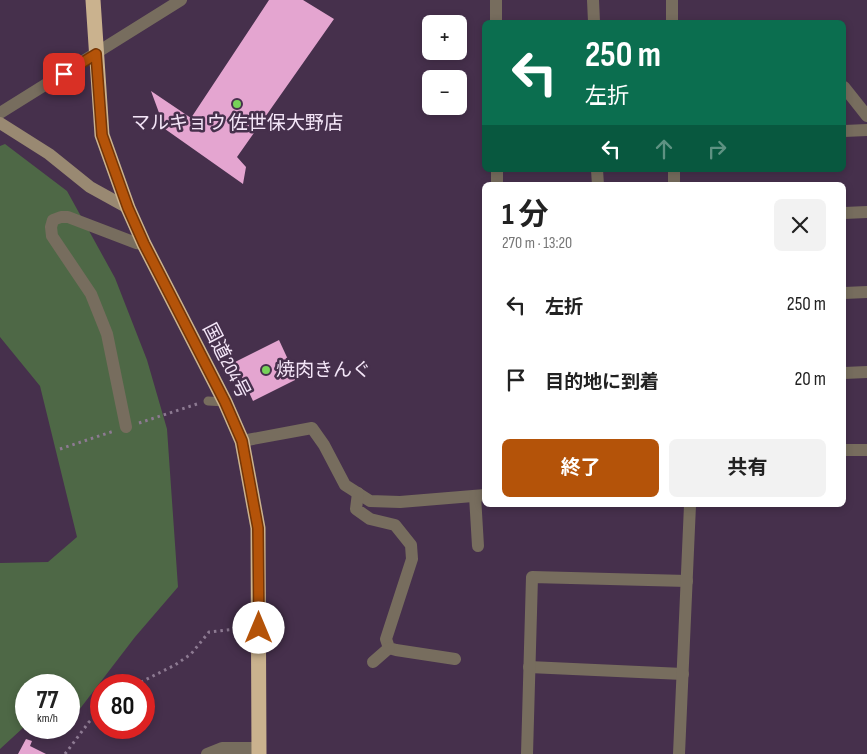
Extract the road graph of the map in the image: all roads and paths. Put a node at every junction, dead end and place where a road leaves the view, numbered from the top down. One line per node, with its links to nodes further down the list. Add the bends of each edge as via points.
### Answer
1 (93, 0): 9 (highway, 国道204号)
2 (182, 0): 9 (street)
3 (496, 0): 6 (street)
4 (593, 0): 7 (street)
5 (672, 0): 8 (street)
6 (496, 20)
7 (594, 20)
8 (672, 20)
9 (96, 54): 11 (street); 16 (highway, 国道204号, via 102,135)
10 (846, 90): 12 (street)
11 (0, 113)
12 (867, 116)
13 (0, 123): 16 (street, via 49,154 90,187)
14 (867, 130): 15 (street)
15 (846, 131)
16 (128, 208): 19 (highway, 国道204号)
17 (867, 212): 18 (street)
18 (846, 213)
19 (144, 244): 25 (highway, 国道204号); 26 (street, via 68,217 53,220 51,227 52,236 91,294 107,334)
20 (846, 292): 21 (street)
21 (867, 292)
22 (846, 372): 23 (street)
23 (867, 372)
24 (208, 401): 25 (lane); 26 (path)
25 (225, 402): 27 (highway, 国道204号)
26 (126, 427): 28 (path)
27 (242, 441): 31 (street, via 312,428 345,485); 44 (highway, 国道204号, via 258,528)
28 (60, 449)
29 (846, 450): 30 (street)
30 (867, 450)
31 (358, 493): 32 (street, via 370,501 400,502); 37 (street, via 356,509 370,518 395,525 411,545 412,558 386,638)
32 (480, 496): 34 (street)
33 (690, 507): 35 (street)
34 (478, 546)
35 (687, 581): 40 (street, via 532,577); 41 (street)
36 (235, 629): 42 (path, via 209,632 191,654)
37 (389, 648): 38 (street); 39 (street)
38 (455, 659)
39 (373, 662)
40 (529, 667): 41 (street); 47 (street)
41 (683, 674): 48 (street)
42 (155, 675)
43 (90, 721): 45 (path)
44 (259, 751): 46 (street, via 222,748)
45 (64, 754)
46 (207, 754)
47 (527, 754)
48 (679, 754)

